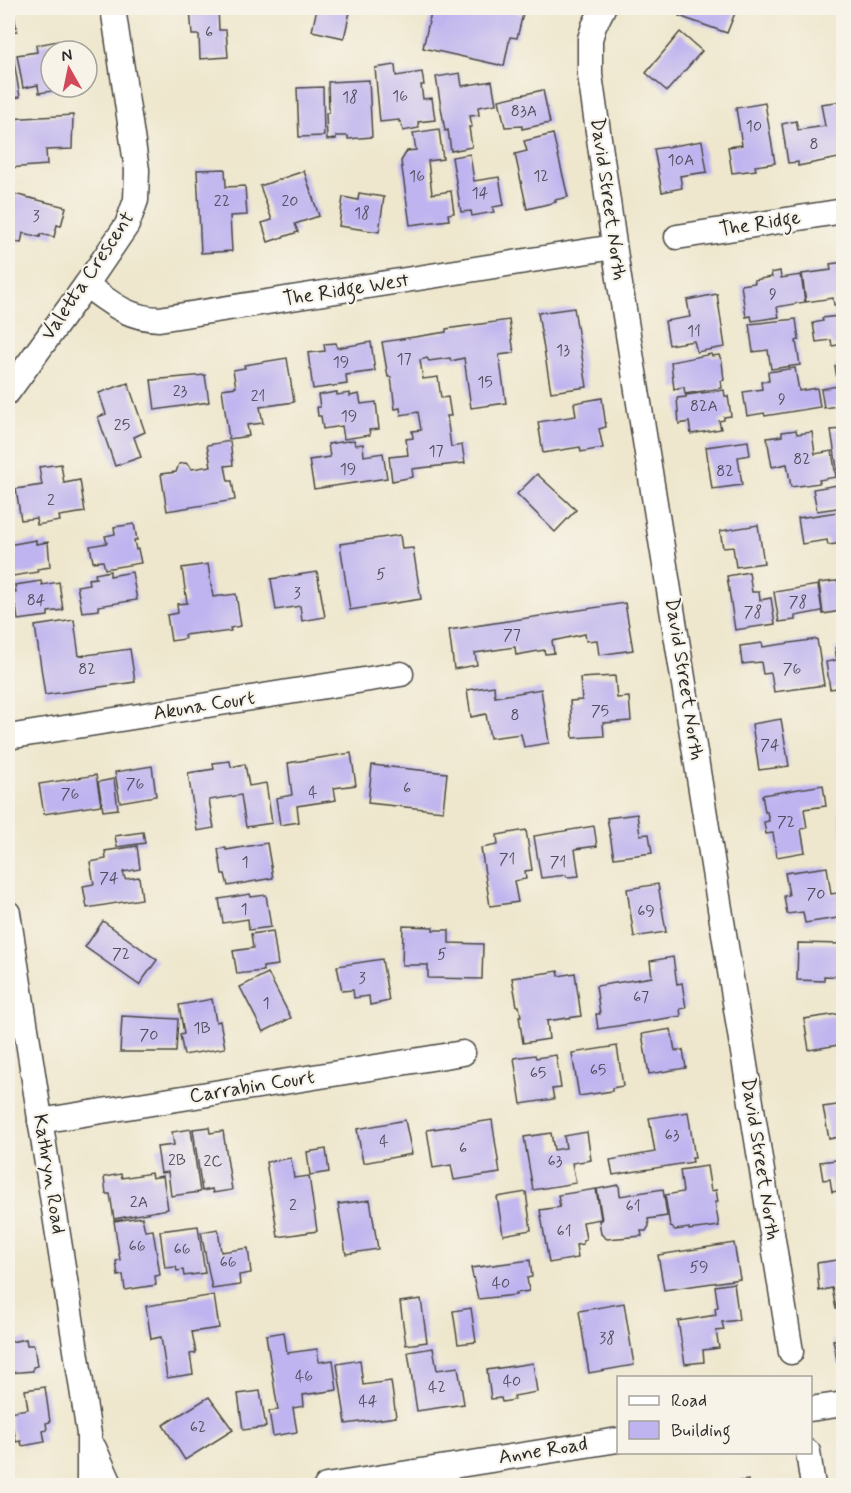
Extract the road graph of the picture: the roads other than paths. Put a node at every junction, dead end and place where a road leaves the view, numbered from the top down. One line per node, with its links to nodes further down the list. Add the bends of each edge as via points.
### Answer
1 (113, 8): 6 (street, Valetta Crescent, via 138,187 127,225)
2 (603, 8): 5 (street, David Street North, via 591,39 589,69)
3 (843, 211): 4 (street, The Ridge)
4 (677, 237)
5 (614, 247): 6 (street, The Ridge West, via 159,319 122,311); 13 (street, David Street North)
6 (86, 285): 7 (street, Valetta Crescent)
7 (8, 392)
8 (401, 674): 9 (street, Akuna Court)
9 (8, 737)
10 (8, 913): 12 (street, Kathryn Road)
11 (463, 1053): 12 (street, Carrabin Court)
12 (40, 1121): 16 (street, Kathryn Road)
13 (791, 1352)
14 (843, 1404): 15 (street)
15 (812, 1409)
16 (89, 1434): 19 (street, Kathryn Road); 20 (street, Kathryn Road)
17 (617, 1440): 21 (street, Anne Road)
18 (808, 1454): 22 (street)
19 (89, 1485)
20 (111, 1485)
21 (326, 1485)
22 (813, 1485)

